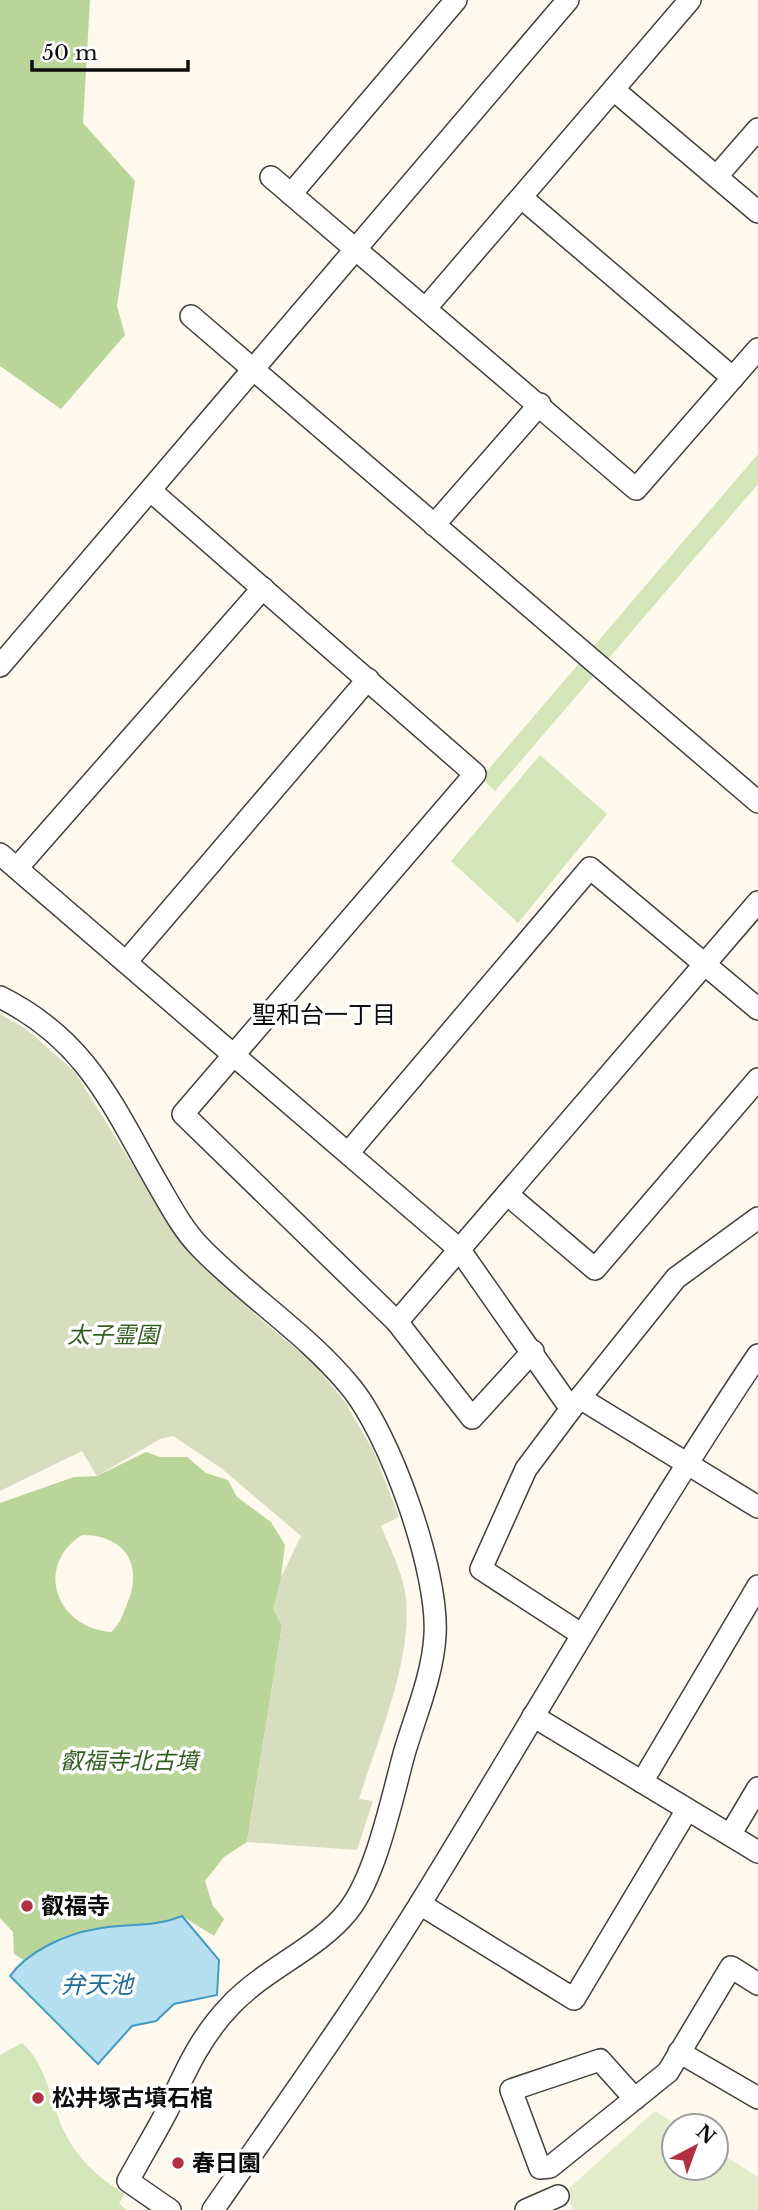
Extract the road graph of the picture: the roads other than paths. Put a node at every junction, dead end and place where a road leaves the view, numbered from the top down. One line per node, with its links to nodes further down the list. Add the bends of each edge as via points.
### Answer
1 (456, 0): 8 (street)
2 (568, 0): 11 (street)
3 (690, 0): 4 (street)
4 (614, 90): 6 (street); 9 (street)
5 (758, 129): 6 (street)
6 (718, 176): 10 (street)
7 (271, 177): 8 (street)
8 (291, 194): 11 (street)
9 (522, 198): 12 (street); 16 (street)
10 (758, 212)
11 (356, 250): 12 (street); 15 (street)
12 (426, 308): 17 (street)
13 (191, 316): 15 (street)
14 (758, 349): 16 (street)
15 (254, 370): 18 (street); 19 (street)
16 (733, 378): 17 (street, via 636,489)
17 (540, 404): 19 (street)
18 (151, 491): 20 (street); 21 (street)
19 (434, 526): 23 (street)
20 (263, 588): 22 (street); 25 (street)
21 (0, 666)
22 (368, 679): 27 (street); 31 (street, via 475,774)
23 (758, 802)
24 (0, 854): 25 (street)
25 (17, 868): 27 (street)
26 (758, 902): 28 (street)
27 (126, 962): 31 (street)
28 (704, 965): 30 (street); 33 (street, via 590,868); 34 (street)
29 (0, 997): 57 (street, via 47,1023 97,1077 195,1243 350,1385 373,1418 393,1467 435,1605 434,1651 362,1891 333,1928 263,1976 217,2020 187,2063 128,2180)
30 (758, 1009)
31 (234, 1055): 33 (street); 37 (street, via 184,1114)
32 (758, 1079): 34 (street, via 595,1269)
33 (349, 1152): 36 (street)
34 (507, 1194): 36 (street)
35 (758, 1218): 40 (street, via 676,1278)
36 (459, 1249): 37 (street); 38 (street)
37 (397, 1322): 38 (street, via 472,1418)
38 (533, 1351): 40 (street)
39 (758, 1355): 41 (street)
40 (575, 1403): 41 (street); 44 (street, via 526,1469 481,1569)
41 (685, 1464): 42 (street); 44 (street)
42 (758, 1507)
43 (758, 1586): 46 (street)
44 (582, 1634): 45 (street)
45 (533, 1716): 46 (street); 51 (street)
46 (642, 1782): 48 (street)
47 (758, 1788): 49 (street)
48 (687, 1810): 49 (street); 51 (street, via 574,1999)
49 (730, 1835): 50 (street)
50 (758, 1852)
51 (420, 1904): 58 (street)
52 (758, 1984): 53 (street, via 731,1967)
53 (679, 2052): 54 (street); 55 (street, via 668,2072)
54 (758, 2098)
55 (635, 2099): 55 (street, via 550,2167 540,2168 511,2090 600,2060)
56 (558, 2196): 59 (street)
57 (170, 2210)
58 (212, 2210)
59 (526, 2210)

